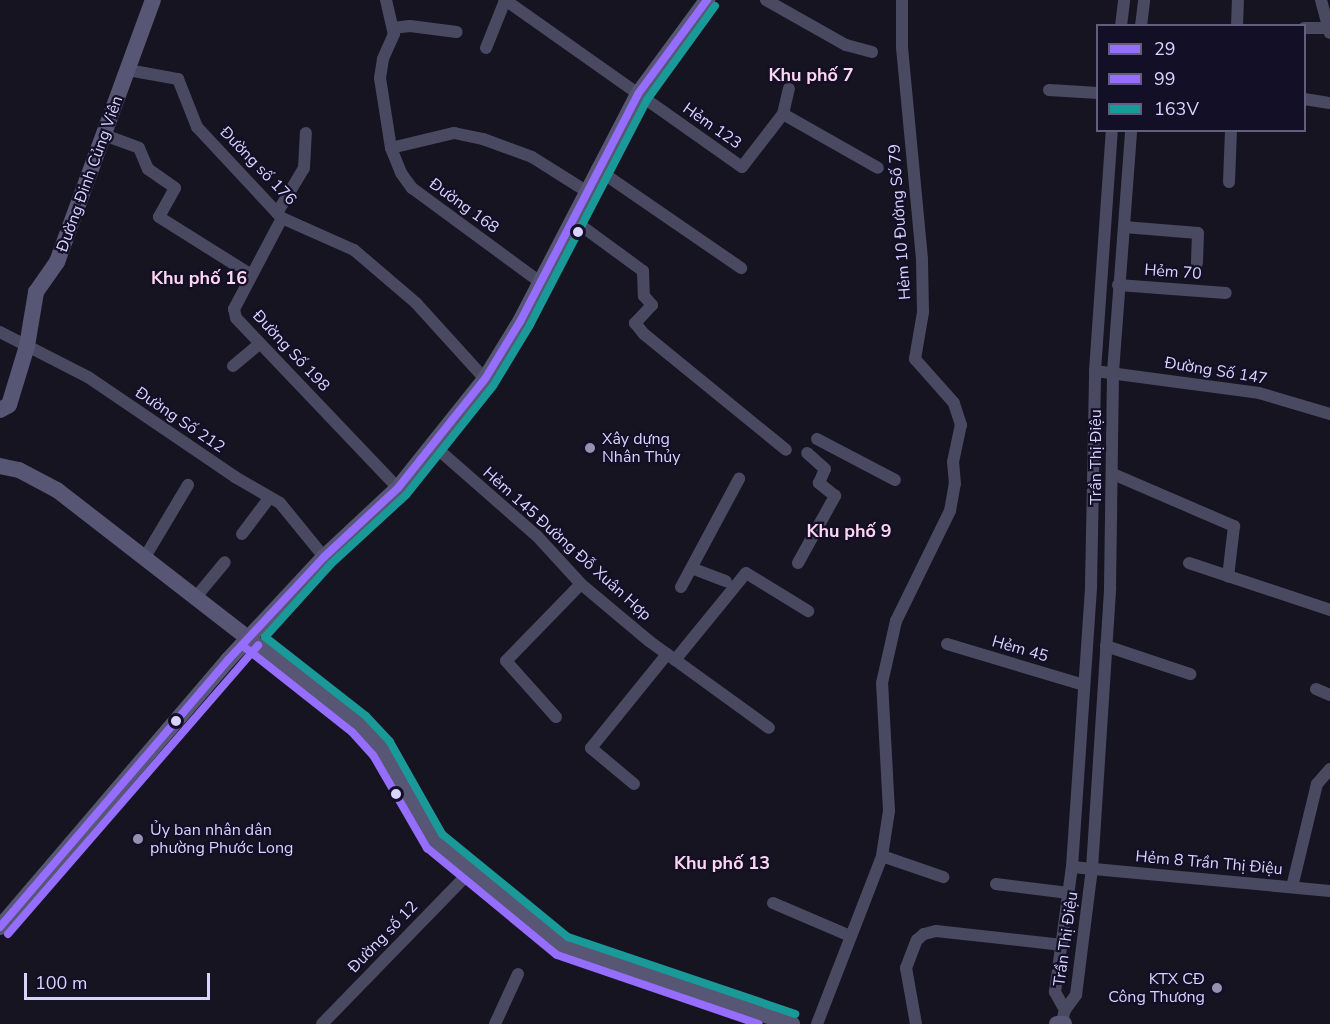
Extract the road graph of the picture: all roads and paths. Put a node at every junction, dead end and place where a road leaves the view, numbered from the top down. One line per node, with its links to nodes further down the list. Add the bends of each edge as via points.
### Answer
1 (153, 0): 19 (street, Đường Đinh Củng Viên)
2 (386, 0): 13 (street, Đường 168)
3 (707, 0): 23 (street)
4 (766, 0): 18 (street, via 846,45)
5 (902, 0): 94 (street, Hẻm 10 Đường Số 79, via 902,48 922,259 923,312 915,359 954,403 961,425 953,462 955,484 950,512 896,621 882,683 889,811)
6 (1124, 0): 10 (street)
7 (1144, 0): 11 (street)
8 (1238, 0): 12 (street)
9 (1321, 0): 15 (street)
10 (1121, 24)
11 (1141, 24)
12 (1237, 24)
13 (393, 28): 16 (street, via 410,26); 32 (street, Đường 168, via 380,78)
14 (1306, 28): 15 (street)
15 (1329, 31)
16 (457, 32)
17 (486, 48): 23 (street, via 504,3 508,2)
18 (872, 52)
19 (128, 70): 31 (street, Đường Đinh Củng Viên); 37 (street, Đường số 176, via 178,79 197,127)
20 (789, 89): 26 (street, Hẻm 123)
21 (1049, 90): 22 (street)
22 (1096, 93)
23 (638, 94): 26 (street, Hẻm 123, via 742,167); 34 (street)
24 (1306, 99): 25 (street)
25 (1330, 103)
26 (783, 114): 33 (street)
27 (1112, 132): 50 (street, Trần Thị Điệu)
28 (1131, 132): 39 (street, Trần Thị Điệu)
29 (1231, 132): 35 (street)
30 (306, 133): 37 (street, Đường Số 198, via 304,168)
31 (104, 135): 42 (street, via 139,147 148,169 175,188 159,217); 48 (street, Đường Đinh Củng Viên, via 57,262 36,292)
32 (391, 148): 36 (street, via 454,133 483,139 532,157); 43 (street, Đường 168, via 412,188)
33 (878, 168)
34 (597, 169): 36 (street); 41 (street)
35 (1229, 182)
36 (586, 191): 38 (street)
37 (279, 215): 42 (street, Đường Số 198); 52 (street, Đường số 176, via 354,250 416,303)
38 (572, 219): 43 (street); 57 (street, via 643,271 644,296 652,305 635,323 644,334)
39 (1124, 227): 40 (street, via 1198,232); 44 (street, Trần Thị Điệu)
40 (1197, 263)
41 (741, 268)
42 (250, 274): 47 (street, Đường Số 198, via 234,309 237,318)
43 (540, 282): 52 (street)
44 (1118, 285): 45 (street, Hẻm 70); 51 (street, Trần Thị Điệu)
45 (1226, 293)
46 (0, 332): 48 (street, Đường Số 212)
47 (260, 343): 49 (street); 64 (street, Đường Số 198)
48 (27, 346): 53 (street, Đường Đinh Củng Viên, via 9,405); 65 (street, Đường Số 212, via 88,377)
49 (233, 366)
50 (1095, 371): 51 (street, Đường Số 147); 76 (street, Trần Thị Điệu)
51 (1113, 372): 54 (street, Đường Số 147, via 1259,393); 60 (street, Trần Thị Điệu)
52 (485, 379): 56 (street)
53 (0, 410)
54 (1330, 414)
55 (817, 439): 62 (street)
56 (433, 445): 64 (street); 75 (street, Hẻm 145 Đường Đỗ Xuân Hợp, via 537,536)
57 (786, 450)
58 (807, 453): 70 (street, via 825,469 819,483 835,496)
59 (0, 466): 67 (street, via 20,470 57,490)
60 (1113, 474): 73 (street, via 1234,526); 78 (street, Trần Thị Điệu)
61 (739, 478): 72 (street)
62 (895, 480)
63 (188, 485): 67 (street)
64 (398, 488): 68 (street)
65 (270, 497): 66 (street); 68 (street, Đường Số 212, via 280,503)
66 (242, 534)
67 (145, 557): 79 (street)
68 (324, 557): 82 (street)
69 (225, 562): 79 (street)
70 (798, 563)
71 (1190, 563): 73 (street)
72 (694, 568): 74 (street); 77 (street)
73 (1228, 577): 80 (street)
74 (726, 581)
75 (581, 584): 85 (street, Hẻm 145 Đường Đỗ Xuân Hợp); 90 (street, via 506,661)
76 (1091, 586): 78 (street); 87 (street, Trần Thị Điệu)
77 (681, 587)
78 (1110, 588): 84 (street, Trần Thị Điệu)
79 (196, 597): 82 (street)
80 (1330, 610)
81 (808, 611): 85 (street, via 746,573)
82 (250, 638): 97 (street, via 359,724 382,749 434,841); 104 (street)
83 (947, 644): 87 (street, Hẻm 45)
84 (1106, 646): 86 (street); 96 (street, Trần Thị Điệu)
85 (671, 657): 91 (street, Hẻm 145 Đường Đỗ Xuân Hợp); 93 (street, via 591,748)
86 (1190, 674)
87 (1084, 685): 95 (street, Trần Thị Điệu)
88 (1316, 689): 89 (street)
89 (1330, 695)
90 (556, 717)
91 (769, 728)
92 (1330, 770): 100 (street, Hẻm 8 Trần Thị Điệu, via 1317,784)
93 (634, 784)
94 (882, 856): 98 (street); 105 (street)
95 (1072, 867): 96 (street, Hẻm 8 Trần Thị Điệu); 102 (street, Trần Thị Điệu)
96 (1092, 869): 100 (street, Hẻm 8 Trần Thị Điệu); 108 (street, Trần Thị Điệu, via 1076,995)
97 (469, 873): 109 (street, Đường số 12); 111 (street, via 563,946)
98 (943, 877)
99 (996, 884): 102 (street)
100 (1292, 887): 101 (street)
101 (1330, 891)
102 (1068, 893): 106 (street, Trần Thị Điệu)
103 (773, 903): 105 (street)
104 (0, 927)
105 (850, 936): 112 (street)
106 (1062, 945): 108 (street, Trần Thị Điệu, via 1055,992); 113 (street, via 936,931 924,934 917,940 906,968)
107 (518, 974): 110 (street)
108 (1062, 1021)
109 (322, 1024)
110 (495, 1024)
111 (792, 1024)
112 (817, 1024)
113 (916, 1024)

